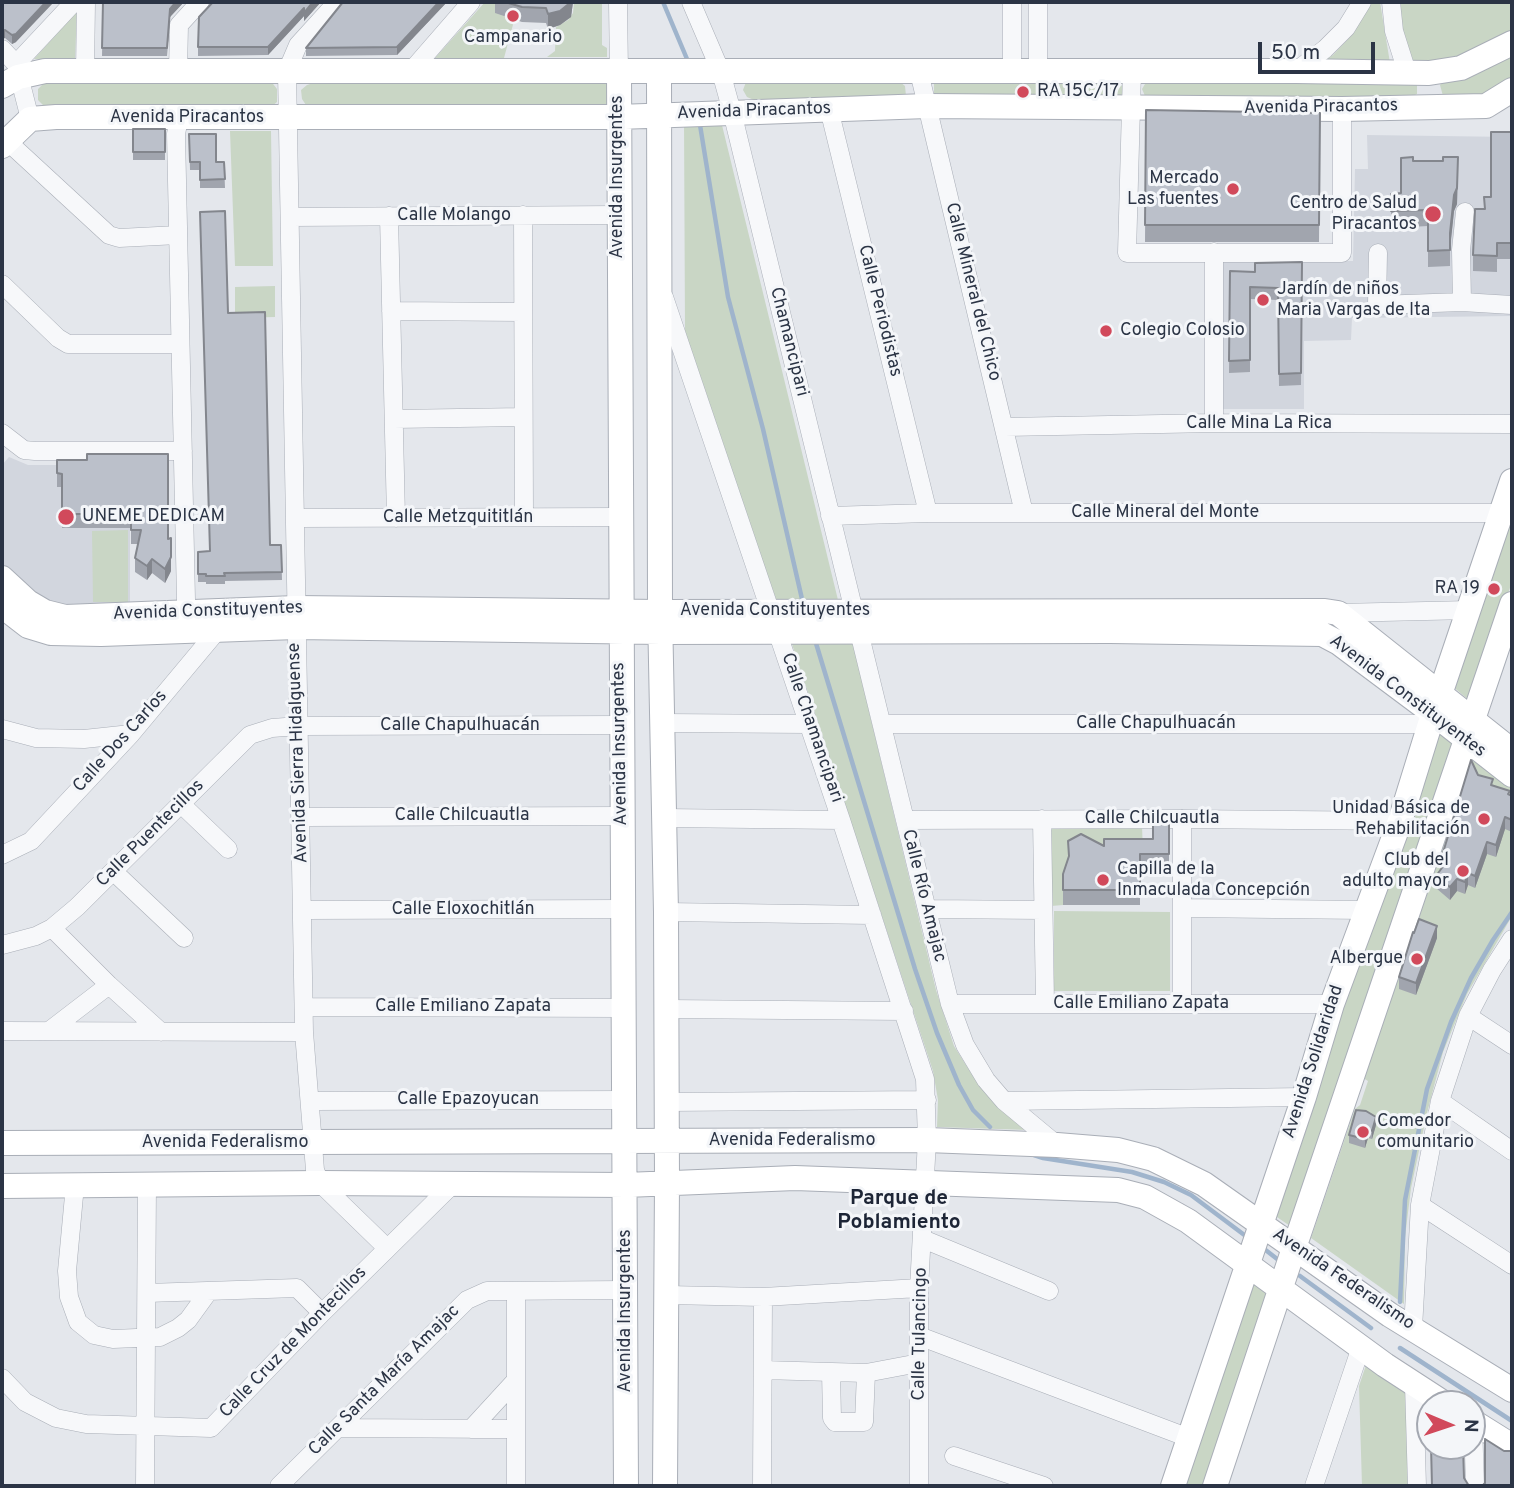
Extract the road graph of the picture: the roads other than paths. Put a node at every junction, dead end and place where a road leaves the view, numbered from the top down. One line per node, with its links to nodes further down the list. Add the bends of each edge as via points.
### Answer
1 (74, 2): 27 (street)
2 (86, 2): 20 (street)
3 (201, 2): 21 (street, via 179,24)
4 (337, 2): 15 (street, via 298,45)
5 (471, 2): 14 (street)
6 (618, 2): 25 (street, Avenida Insurgentes)
7 (691, 2): 23 (street)
8 (1012, 2): 16 (street)
9 (1038, 2): 17 (street)
10 (1362, 2): 19 (street, via 1339,35)
11 (1391, 2): 26 (street, via 1394,32)
12 (1512, 43): 26 (street, Avenida Piracantos, via 1461,68)
13 (2, 50): 27 (street)
14 (411, 70): 15 (street, Avenida Piracantos); 25 (street, Avenida Piracantos)
15 (287, 71): 21 (street, Avenida Piracantos); 40 (street, Avenida Sierra Hidalguense)
16 (1012, 71): 17 (street, Avenida Piracantos); 24 (street, Avenida Piracantos)
17 (1038, 71): 18 (street, Avenida Piracantos)
18 (1132, 71): 19 (street, Avenida Piracantos); 33 (street)
19 (1296, 71): 26 (street, Avenida Piracantos)
20 (85, 72): 21 (street, Avenida Piracantos); 27 (street, Avenida Piracantos)
21 (177, 72)
22 (659, 72): 23 (street, Avenida Piracantos); 25 (street, Avenida Piracantos); 37 (street)
23 (721, 72): 24 (street, Avenida Piracantos); 36 (street, Chamancipari)
24 (919, 72): 29 (street, Calle Mineral del Chico)
25 (619, 73): 38 (street, Avenida Insurgentes)
26 (1418, 73): 31 (street)
27 (12, 76): 41 (street)
28 (1512, 90): 30 (street)
29 (927, 106): 32 (street, Avenida Piracantos); 33 (street, Avenida Piracantos); 62 (street, Calle Mineral del Chico)
30 (1486, 106): 31 (street, Avenida Piracantos); 35 (street, Avenida Piracantos)
31 (1429, 107): 34 (street, Avenida Piracantos)
32 (829, 109): 36 (street, Avenida Piracantos); 66 (street, Calle Periodistas)
33 (1130, 109): 34 (street, Avenida Piracantos); 49 (street, via 1127,253)
34 (1342, 109): 49 (street, via 1342,253)
35 (1512, 109)
36 (732, 112): 37 (street, Avenida Piracantos); 69 (street, Chamancipari)
37 (659, 116): 38 (street, Avenida Piracantos); 51 (street)
38 (618, 117): 40 (street, Avenida Piracantos); 45 (street, Avenida Insurgentes)
39 (179, 118): 40 (street, Avenida Piracantos); 41 (street, Avenida Piracantos); 48 (street)
40 (289, 118): 47 (street, Avenida Sierra Hidalguense)
41 (30, 120): 42 (street)
42 (4, 144): 48 (street, via 109,236)
43 (1465, 212): 53 (street)
44 (523, 215): 45 (street, Calle Molango); 46 (street, Calle Molango); 56 (street)
45 (618, 215): 71 (street, Avenida Insurgentes)
46 (389, 216): 47 (street, Calle Molango); 55 (street)
47 (290, 217): 72 (street, Avenida Sierra Hidalguense)
48 (178, 235): 57 (street)
49 (1214, 253): 60 (street)
50 (1378, 253): 53 (street, via 1377,305)
51 (659, 282): 82 (street, Calle Chamancipari); 86 (street)
52 (2, 284): 57 (street, via 68,344)
53 (1462, 302): 54 (street)
54 (1512, 305)
55 (391, 311): 56 (street); 59 (street)
56 (523, 312): 58 (street)
57 (180, 344): 64 (street)
58 (523, 417): 59 (street); 70 (street)
59 (394, 419): 73 (street)
60 (1214, 423): 61 (street, Calle Mina La Rica); 62 (street, Calle Mina La Rica)
61 (1512, 424)
62 (1006, 427): 67 (street, Calle Mineral del Chico)
63 (2, 433): 64 (street, via 24,450)
64 (183, 451): 77 (street)
65 (1512, 481): 68 (street, Avenida Solidaridad)
66 (928, 513): 67 (street, Calle Mineral del Monte); 69 (street, Calle Mineral del Monte)
67 (1024, 513): 68 (street, Calle Mineral del Monte)
68 (1501, 513): 76 (street, Avenida Solidaridad)
69 (830, 516): 83 (street, Chamancipari)
70 (524, 517): 71 (street, Calle Metzquititlán); 73 (street, Calle Metzquititlán)
71 (619, 517): 85 (street, Avenida Insurgentes)
72 (296, 518): 73 (street, Calle Metzquititlán); 79 (street, Avenida Sierra Hidalguense)
73 (396, 518)
74 (2, 578): 77 (street, Avenida Constituyentes, via 28,602 65,617)
75 (2, 606): 81 (street, Avenida Constituyentes, via 28,625 51,633)
76 (1469, 610): 78 (street); 87 (street, Avenida Solidaridad)
77 (188, 612): 81 (street, Avenida Constituyentes)
78 (1338, 613): 84 (street, Avenida Constituyentes); 87 (street, Avenida Constituyentes)
79 (296, 618): 81 (street, Avenida Constituyentes); 85 (street, Avenida Constituyentes); 92 (street, Avenida Sierra Hidalguense)
80 (1510, 619): 94 (street)
81 (218, 621): 95 (street, Calle Dos Carlos)
82 (775, 621): 83 (street, Avenida Constituyentes); 86 (street, Avenida Constituyentes); 89 (street, Calle Chamancipari)
83 (856, 621): 84 (street, Avenida Constituyentes); 90 (street, Calle Río Amajac)
84 (1110, 621): 87 (street, Avenida Constituyentes, via 1322,634)
85 (620, 622): 86 (street, Avenida Constituyentes); 91 (street, Avenida Insurgentes)
86 (660, 622): 88 (street)
87 (1435, 711): 90 (street, Calle Chapulhuacán); 94 (street, Avenida Constituyentes); 106 (street, Avenida Solidaridad)
88 (663, 723): 89 (street); 101 (street)
89 (809, 724): 104 (street, Calle Chamancipari)
90 (882, 724): 105 (street, Calle Río Amajac)
91 (621, 725): 92 (street, Calle Chapulhuacán); 99 (street, Avenida Insurgentes)
92 (299, 726): 98 (street, Calle Puentecillos, via 250,735); 100 (street, Avenida Sierra Hidalguense)
93 (2, 729): 95 (street, via 36,738)
94 (1471, 731): 96 (street, Avenida Constituyentes); 97 (street, Avenida Constituyentes); 163 (street)
95 (131, 734): 108 (street, Calle Dos Carlos, via 31,841)
96 (1512, 751)
97 (1512, 775)
98 (181, 804): 107 (street); 109 (street, Calle Puentecillos)
99 (622, 816): 100 (street, Calle Chilcuautla); 111 (street, Avenida Insurgentes)
100 (302, 817): 113 (street, Avenida Sierra Hidalguense)
101 (664, 818): 104 (street); 116 (street)
102 (1042, 819): 103 (street, Calle Chilcuautla); 105 (street, Calle Chilcuautla); 114 (street)
103 (1182, 819): 106 (street, Calle Chilcuautla); 110 (street)
104 (841, 820): 117 (street, Calle Chamancipari)
105 (905, 820): 112 (street, Calle Río Amajac)
106 (1400, 821): 115 (street, Avenida Solidaridad)
107 (228, 849)
108 (2, 855)
109 (114, 873): 118 (street, Calle Puentecillos); 119 (street)
110 (1182, 908): 115 (street); 125 (street)
111 (622, 909): 113 (street, Calle Eloxochitlán); 128 (street, Avenida Insurgentes)
112 (928, 909): 114 (street); 123 (street, Calle Río Amajac)
113 (303, 910): 127 (street, Avenida Sierra Hidalguense)
114 (1043, 910): 124 (street)
115 (1366, 910): 126 (street, Avenida Solidaridad)
116 (666, 912): 117 (street); 129 (street)
117 (872, 915): 130 (street, Calle Chamancipari)
118 (52, 928): 121 (street, Calle Puentecillos); 122 (street)
119 (184, 938)
120 (1512, 939): 131 (street)
121 (2, 945)
122 (109, 985): 133 (street); 134 (street)
123 (950, 1004): 124 (street, Calle Emiliano Zapata); 141 (street, Calle Río Amajac, via 965,1045)
124 (1045, 1004): 125 (street, Calle Emiliano Zapata)
125 (1182, 1004): 126 (street, Calle Emiliano Zapata)
126 (1332, 1004): 137 (street, Avenida Solidaridad)
127 (304, 1007): 128 (street, Calle Emiliano Zapata); 135 (street, Avenida Sierra Hidalguense)
128 (622, 1008): 138 (street, Avenida Insurgentes)
129 (666, 1009): 130 (street); 143 (street)
130 (904, 1011): 140 (street, Calle Chamancipari, via 925,1079)
131 (1468, 1016): 136 (street); 142 (street)
132 (2, 1031): 133 (street)
133 (49, 1031): 134 (street)
134 (161, 1032): 135 (street)
135 (304, 1032): 139 (street, Avenida Sierra Hidalguense)
136 (1512, 1045)
137 (1304, 1097): 141 (street); 160 (street, Avenida Solidaridad)
138 (626, 1100): 139 (street, Calle Epazoyucan); 145 (street, Avenida Insurgentes)
139 (311, 1101): 148 (street, Avenida Sierra Hidalguense)
140 (927, 1101): 143 (street); 144 (street, Calle Chamancipari)
141 (1004, 1101): 149 (street, Calle Río Amajac)
142 (1440, 1101): 150 (street); 159 (street)
143 (666, 1102): 146 (street)
144 (927, 1140): 146 (street, Avenida Federalismo); 149 (street, Avenida Federalismo); 151 (street, Calle Chamancipari)
145 (626, 1142): 146 (street, Avenida Federalismo); 148 (street, Avenida Federalismo); 157 (street, Avenida Insurgentes)
146 (666, 1142): 153 (street)
147 (2, 1143): 148 (street, Avenida Federalismo)
148 (312, 1143): 152 (street, Avenida Sierra Hidalguense)
149 (1057, 1145): 160 (street, Avenida Federalismo, via 1118,1150 1153,1159 1204,1184)
150 (1512, 1151)
151 (925, 1181): 153 (street, Avenida Federalismo, via 796,1178); 161 (street, Calle Tulancingo); 164 (street, Avenida Federalismo, via 1118,1190 1166,1208)
152 (320, 1182): 154 (street, Avenida Federalismo); 156 (street, Avenida Federalismo); 162 (street)
153 (667, 1183): 157 (street, Avenida Federalismo); 173 (street)
154 (147, 1184): 155 (street, Avenida Federalismo); 172 (street)
155 (75, 1185): 158 (street, Avenida Federalismo); 178 (street, via 67,1271 69,1297 78,1322 94,1335)
156 (452, 1185): 157 (street, Avenida Federalismo); 162 (street, Calle Cruz de Montecillos)
157 (626, 1185): 168 (street, Avenida Insurgentes)
158 (2, 1186)
159 (1420, 1205): 165 (street); 176 (street)
160 (1260, 1224): 163 (street, Avenida Federalismo); 164 (street, Avenida Solidaridad)
161 (923, 1239): 166 (street, Calle Tulancingo); 170 (street)
162 (387, 1248): 175 (street, Calle Cruz de Montecillos)
163 (1294, 1248): 167 (street); 176 (street, Avenida Federalismo)
164 (1247, 1264): 167 (street, Avenida Federalismo); 194 (street, Avenida Solidaridad)
165 (1512, 1265)
166 (919, 1288): 174 (street); 177 (street, Calle Tulancingo)
167 (1281, 1289): 179 (street, Avenida Federalismo); 207 (street)
168 (625, 1290): 169 (street, Calle Santa María Amajac); 201 (street, Avenida Insurgentes)
169 (516, 1291): 185 (street); 190 (street, Calle Santa María Amajac, via 487,1291 467,1300)
170 (1049, 1291)
171 (209, 1292): 172 (street); 175 (street, via 297,1288); 178 (street, via 177,1328)
172 (147, 1293): 178 (street)
173 (667, 1296): 174 (street); 202 (street)
174 (763, 1297): 181 (street)
175 (322, 1313): 189 (street, Calle Cruz de Montecillos, via 211,1428)
176 (1413, 1328): 188 (street, Avenida Federalismo)
177 (919, 1336): 180 (street, Calle Tulancingo); 194 (street)
178 (146, 1338): 189 (street)
179 (1361, 1347): 186 (street, Avenida Federalismo); 208 (street)
180 (919, 1363): 183 (street); 204 (street, Calle Tulancingo)
181 (763, 1370): 182 (street); 203 (street)
182 (831, 1371): 183 (street); 183 (street, via 833,1421 863,1422)
183 (866, 1373)
184 (2, 1378): 189 (street, Calle Cruz de Montecillos, via 25,1402 56,1418)
185 (516, 1380): 191 (street); 192 (street)
186 (1414, 1384): 187 (street, Avenida Federalismo); 209 (street)
187 (1423, 1390)
188 (1512, 1390)
189 (145, 1427): 198 (street)
190 (339, 1428): 191 (street); 199 (street, Calle Santa María Amajac)
191 (471, 1429): 192 (street)
192 (516, 1429): 200 (street)
193 (1486, 1430): 195 (street)
194 (1189, 1438): 206 (street, Avenida Solidaridad)
195 (1512, 1446)
196 (954, 1456): 205 (street)
197 (1474, 1460): 210 (street)
198 (145, 1486)
199 (279, 1486)
200 (516, 1486)
201 (626, 1486)
202 (665, 1486)
203 (762, 1486)
204 (919, 1486)
205 (1044, 1486)
206 (1173, 1486)
207 (1216, 1486)
208 (1314, 1486)
209 (1417, 1486)
210 (1475, 1486)

